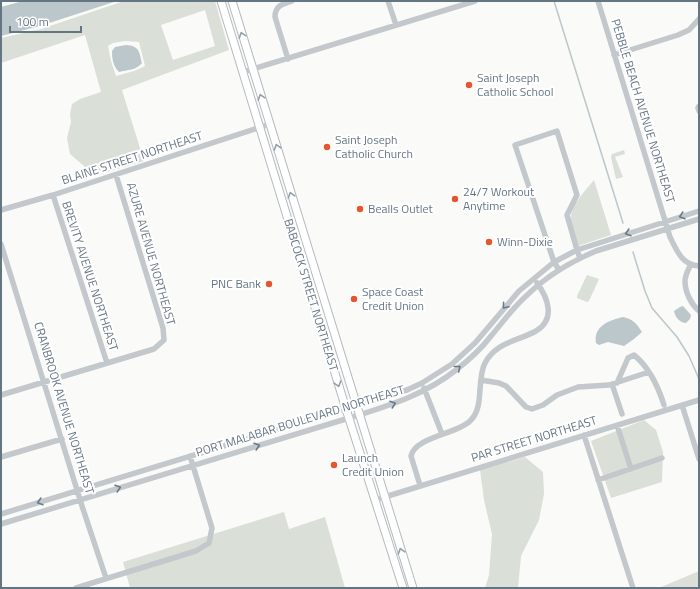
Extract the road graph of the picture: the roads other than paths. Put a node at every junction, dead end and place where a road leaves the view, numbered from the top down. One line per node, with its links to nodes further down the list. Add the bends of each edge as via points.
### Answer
1 (292, 1): 10 (street, via 281,4 275,11)
2 (388, 1): 8 (street)
3 (475, 1): 8 (street)
4 (598, 1): 9 (street, PEBBLE BEACH AVENUE NORTHEAST)
5 (232, 2): 6 (main road); 11 (main road, BABCOCK STREET NORTHEAST, one-way to 5)
6 (222, 3): 12 (main road, BABCOCK STREET NORTHEAST)
7 (699, 18): 9 (street, via 689,30 678,35)
8 (396, 25): 10 (street)
9 (614, 55): 22 (street, PEBBLE BEACH AVENUE NORTHEAST)
10 (288, 59): 11 (street)
11 (253, 69): 12 (street); 15 (main road, BABCOCK STREET NORTHEAST, one-way to 11)
12 (243, 72): 16 (main road, BABCOCK STREET NORTHEAST)
13 (699, 106): 14 (street)
14 (699, 111)
15 (270, 124): 16 (street, BLAINE STREET NORTHEAST); 45 (main road, BABCOCK STREET NORTHEAST, one-way to 15)
16 (260, 127): 17 (street, BLAINE STREET NORTHEAST); 46 (main road, BABCOCK STREET NORTHEAST, one-way to 46)
17 (116, 175): 18 (street, BLAINE STREET NORTHEAST); 34 (street, AZURE AVENUE NORTHEAST, via 163,328 164,340 154,349)
18 (53, 195): 19 (street, BLAINE STREET NORTHEAST); 34 (street, BREVITY AVENUE NORTHEAST)
19 (1, 210)
20 (699, 211): 22 (street, PORT MALABAR BOULEVARD NORTHEAST, one-way to 22)
21 (699, 219): 23 (street, PORT MALABAR BOULEVARD NORTHEAST)
22 (666, 221): 23 (street, PEBBLE BEACH AVENUE NORTHEAST); 25 (street, PORT MALABAR BOULEVARD NORTHEAST, one-way to 25)
23 (668, 228): 26 (street, PORT MALABAR BOULEVARD NORTHEAST); 28 (street, PEBBLE BEACH AVENUE NORTHEAST, via 678,254)
24 (1, 244): 37 (street, CRANBROOK AVENUE NORTHEAST)
25 (577, 250): 26 (street); 27 (street, PORT MALABAR BOULEVARD NORTHEAST); 27 (street, via 567,215 577,195 557,131 515,145)
26 (580, 258): 30 (street, PORT MALABAR BOULEVARD NORTHEAST)
27 (554, 262): 30 (street); 31 (street, PORT MALABAR BOULEVARD NORTHEAST)
28 (690, 266): 29 (street); 33 (street, via 684,280 693,306)
29 (699, 266)
30 (559, 270): 32 (street, PORT MALABAR BOULEVARD NORTHEAST)
31 (533, 279): 32 (street); 38 (street, PORT MALABAR BOULEVARD NORTHEAST, one-way to 38, via 507,304 470,348 452,364)
32 (538, 285): 36 (street, via 547,300 548,315 535,331 495,350 486,363); 40 (street, PORT MALABAR BOULEVARD NORTHEAST, one-way to 32, via 456,370 480,349 511,310)
33 (699, 311)
34 (107, 363): 37 (street)
35 (649, 372): 39 (street); 39 (street, via 634,355 628,358); 43 (street, via 657,384)
36 (481, 380): 39 (street, via 498,382 506,386 530,409 537,408 557,395 578,387); 51 (street, via 478,410 472,420)
37 (44, 382): 41 (street); 53 (street, CRANBROOK AVENUE NORTHEAST)
38 (422, 383): 40 (street); 45 (street, PORT MALABAR BOULEVARD NORTHEAST)
39 (615, 383): 47 (street)
40 (425, 390): 48 (street, PORT MALABAR BOULEVARD NORTHEAST, one-way to 40, via 396,404); 51 (street)
41 (1, 395)
42 (699, 400): 44 (street, PAR STREET NORTHEAST)
43 (664, 405)
44 (682, 405): 50 (street, PAR STREET NORTHEAST); 57 (street)
45 (356, 406): 46 (street, PORT MALABAR BOULEVARD NORTHEAST); 48 (main road, BABCOCK STREET NORTHEAST)
46 (346, 409): 49 (main road, BABCOCK STREET NORTHEAST); 54 (street, PORT MALABAR BOULEVARD NORTHEAST)
47 (622, 414)
48 (359, 415): 49 (street, PORT MALABAR BOULEVARD NORTHEAST); 63 (main road, BABCOCK STREET NORTHEAST)
49 (349, 418): 58 (street, PORT MALABAR BOULEVARD NORTHEAST, one-way to 49); 65 (main road, BABCOCK STREET NORTHEAST)
50 (617, 425): 52 (street, PAR STREET NORTHEAST); 59 (street)
51 (442, 434): 61 (street, via 420,444 412,452)
52 (584, 435): 60 (street); 63 (street, PAR STREET NORTHEAST)
53 (62, 439): 55 (street); 62 (street, CRANBROOK AVENUE NORTHEAST)
54 (190, 456): 58 (street); 62 (street, PORT MALABAR BOULEVARD NORTHEAST)
55 (1, 457)
56 (662, 458): 59 (street)
57 (699, 459)
58 (193, 466): 64 (street, PORT MALABAR BOULEVARD NORTHEAST, one-way to 58); 68 (street, via 212,528 209,543 196,551)
59 (631, 469): 60 (street)
60 (598, 480): 72 (street)
61 (419, 482)
62 (78, 491): 64 (street, CRANBROOK AVENUE NORTHEAST); 66 (street, PORT MALABAR BOULEVARD NORTHEAST, one-way to 66)
63 (384, 497): 65 (street, PAR STREET NORTHEAST); 71 (main road, BABCOCK STREET NORTHEAST, one-way to 63)
64 (80, 500): 67 (street, PORT MALABAR BOULEVARD NORTHEAST); 68 (street, CRANBROOK AVENUE NORTHEAST)
65 (375, 500): 70 (main road, BABCOCK STREET NORTHEAST)
66 (1, 514)
67 (1, 524)
68 (106, 578): 69 (street)
69 (76, 588)
70 (403, 588)
71 (413, 588)
72 (633, 588)

